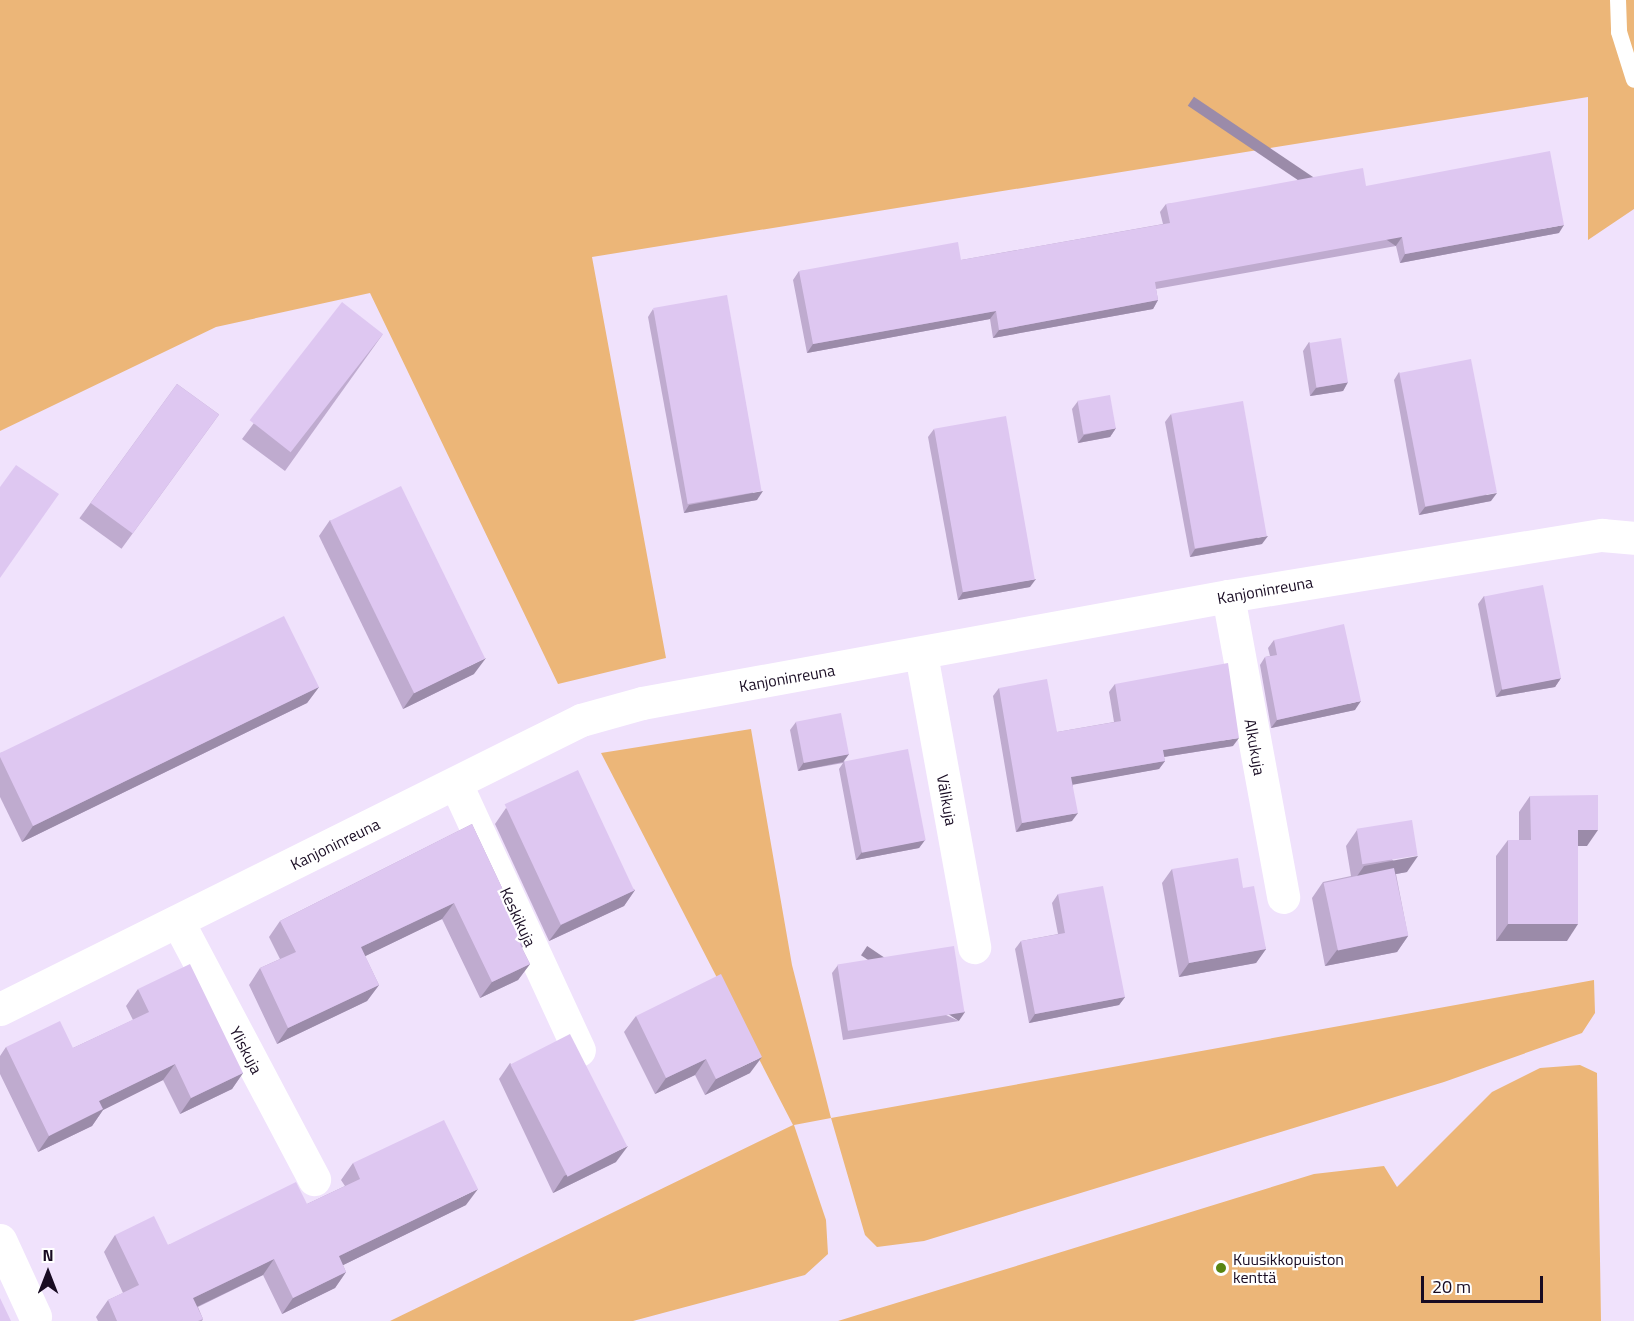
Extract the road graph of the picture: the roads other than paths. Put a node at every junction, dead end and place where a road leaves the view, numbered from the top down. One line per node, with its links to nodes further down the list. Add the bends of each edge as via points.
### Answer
1 (1618, 0): 2 (lane, via 1619,32)
2 (1634, 80)
3 (1634, 538): 4 (street, Kanjoninreuna, via 1602,535)
4 (1228, 596): 5 (street, Kanjoninreuna); 7 (street, Alkukuja)
5 (921, 654): 6 (street, Kanjoninreuna, via 602,714); 9 (street, Välikuja)
6 (456, 784): 8 (street, Kanjoninreuna); 11 (street, Keskikuja)
7 (1283, 897)
8 (178, 922): 10 (street, Kanjoninreuna); 12 (street, Yliskuja)
9 (974, 947)
10 (0, 1009)
11 (579, 1050)
12 (314, 1179)
13 (0, 1240): 14 (street)
14 (35, 1316)

